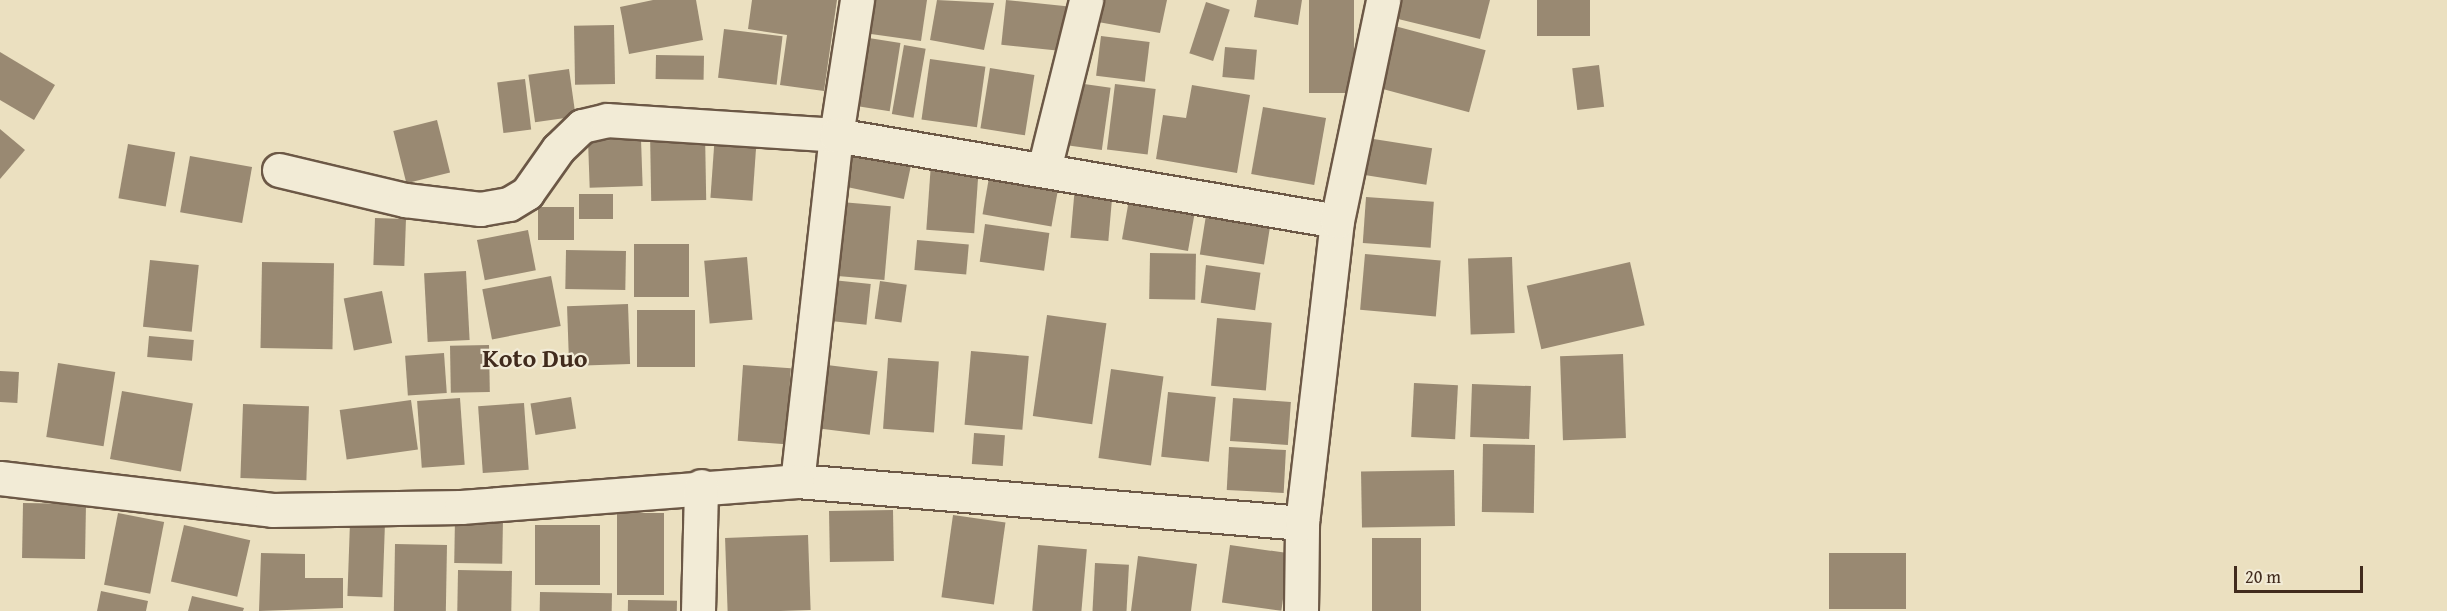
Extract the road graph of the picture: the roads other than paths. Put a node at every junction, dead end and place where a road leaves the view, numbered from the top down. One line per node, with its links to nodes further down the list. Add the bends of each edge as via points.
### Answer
1 (856, 0): 4 (street)
2 (1086, 0): 5 (street)
3 (1383, 0): 7 (street)
4 (836, 135): 5 (street); 6 (street, via 608,120 582,126 558,149 527,193 509,204 480,209 405,200); 9 (street)
5 (1044, 169): 7 (street)
6 (279, 170)
7 (1337, 221): 11 (street)
8 (0, 478): 10 (street, via 272,510 461,507)
9 (797, 481): 10 (street); 11 (street)
10 (701, 486): 12 (street)
11 (1302, 523): 13 (street)
12 (698, 611)
13 (1301, 611)

